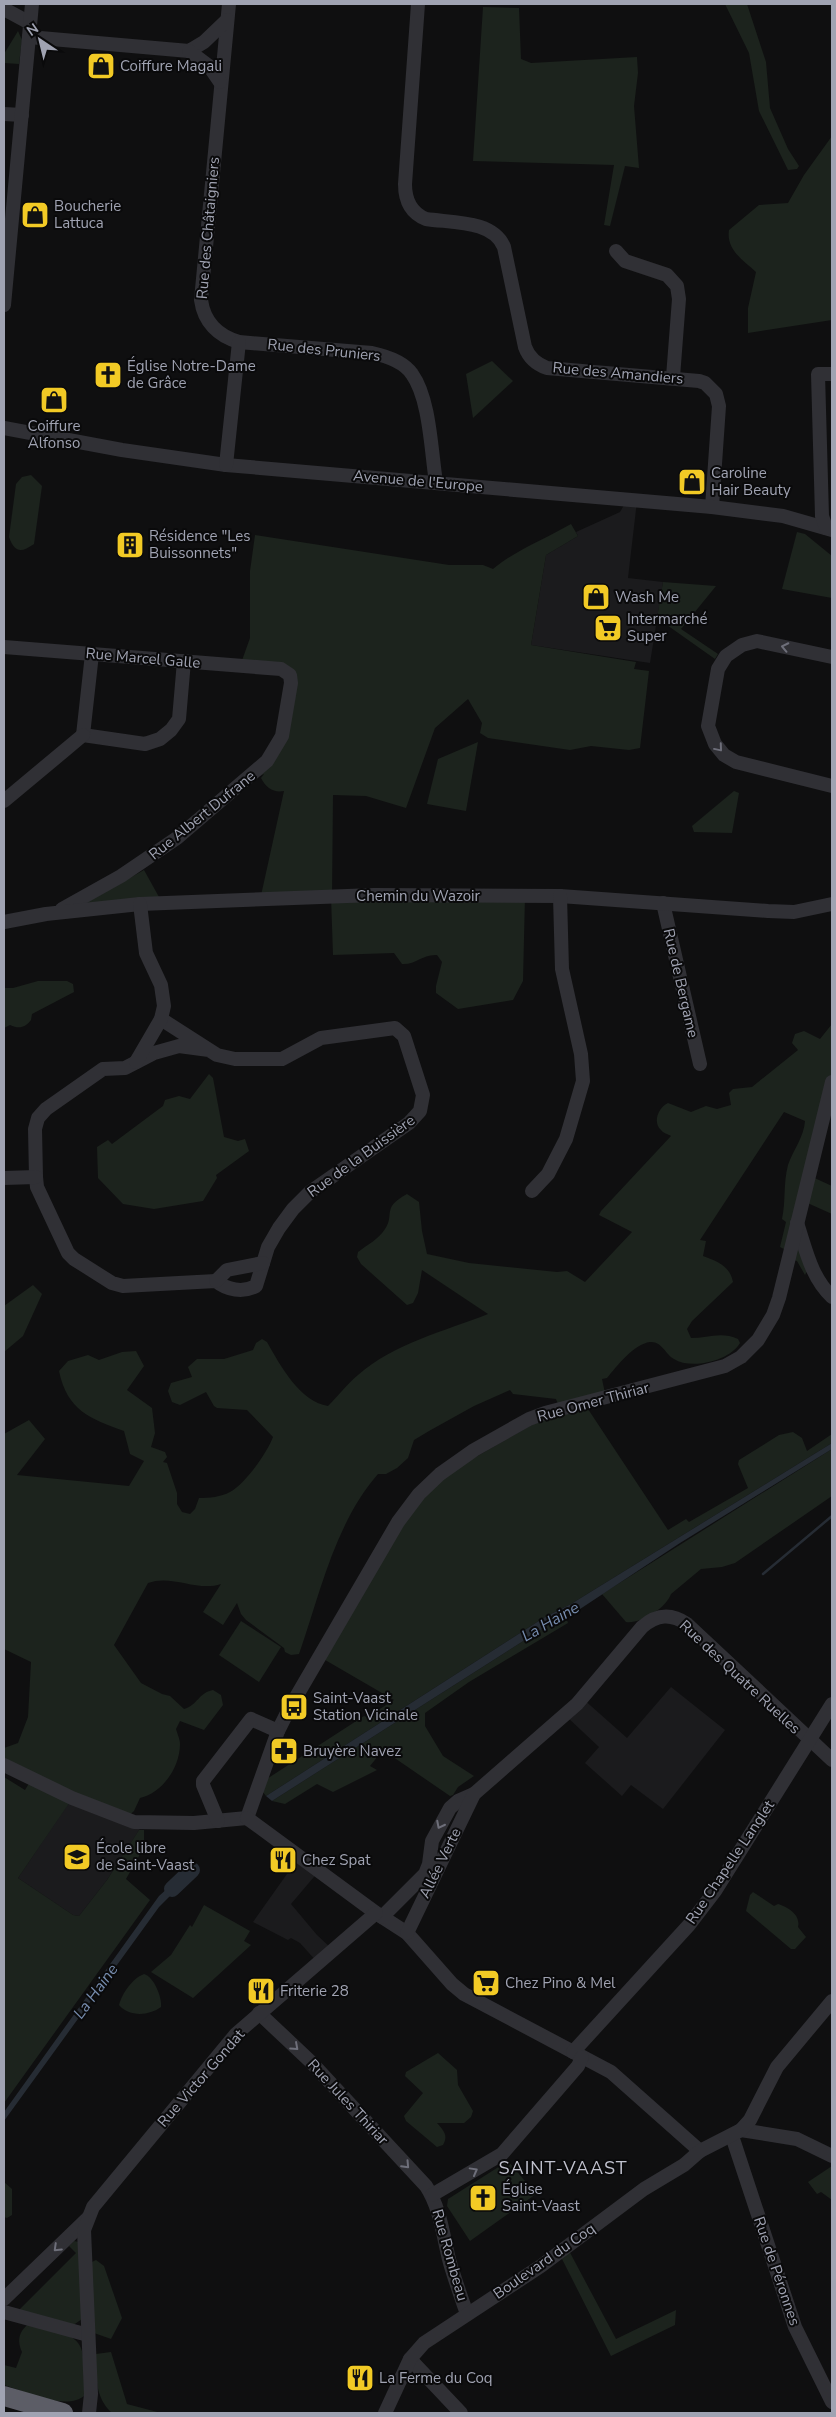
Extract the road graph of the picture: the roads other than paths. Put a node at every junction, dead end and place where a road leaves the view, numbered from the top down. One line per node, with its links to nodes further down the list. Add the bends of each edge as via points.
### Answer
1 (32, 4): 6 (street)
2 (229, 4): 5 (street, Rue des Châtaigniers)
3 (418, 4): 17 (street, Rue des Amandiers, via 405,184 410,207 426,219 485,228 499,237 504,247 525,347 540,365)
4 (4, 8): 6 (street)
5 (227, 20): 7 (street); 8 (street, Rue des Châtaigniers)
6 (29, 30): 7 (street); 10 (street)
7 (189, 51): 8 (street, via 209,66)
8 (220, 82): 15 (street, Rue des Châtaigniers, via 201,300 202,310 213,328 228,339)
9 (4, 114): 10 (street)
10 (22, 115): 11 (street)
11 (8, 215): 13 (street)
12 (616, 251): 17 (street, via 625,261 667,275 677,286)
13 (5, 273): 14 (street)
14 (4, 305)
15 (239, 342): 20 (street); 21 (street, Rue des Pruniers, via 372,353 398,362 411,372 419,387)
16 (832, 374): 19 (street, via 818,374)
17 (673, 377): 22 (street, Rue des Amandiers, via 705,383 718,400)
18 (4, 428): 20 (street, Avenue de l'Europe)
19 (826, 440): 23 (street, via 822,516)
20 (226, 465): 21 (street, Avenue de l'Europe)
21 (436, 482): 22 (street, Avenue de l'Europe)
22 (712, 507): 23 (street, Avenue de l'Europe, via 783,516)
23 (829, 529)
24 (4, 647): 25 (street, Rue Marcel Galle)
25 (92, 654): 27 (street, Rue Marcel Galle); 29 (street)
26 (832, 658): 30 (street, one-way to 30, via 757,641 736,648 720,664 708,726 714,744 736,762)
27 (184, 661): 28 (street, Rue Marcel Galle); 29 (street, via 179,719 165,734 146,744)
28 (282, 669): 36 (street, Rue Albert Dufrane, via 290,675 284,727 267,762 149,857 86,896)
29 (83, 735): 31 (street)
30 (832, 786)
31 (4, 801)
32 (560, 896): 33 (street, Chemin du Wazoir); 34 (street, Chemin du Wazoir, via 374,895); 45 (street, via 562,969 581,1054 583,1081 566,1138 548,1174)
33 (663, 902): 35 (street, Chemin du Wazoir, via 794,912); 41 (street, Rue de Bergame)
34 (140, 904): 36 (street, Chemin du Wazoir); 38 (street, via 147,958 163,991 164,1006)
35 (832, 904)
36 (46, 914): 37 (street, Chemin du Wazoir)
37 (4, 922)
38 (160, 1019): 39 (street, Rue de la Buissière); 40 (street)
39 (209, 1050): 40 (street, Rue de la Buissière, via 180,1046); 47 (street, Rue de la Buissière, via 235,1058 275,1060 321,1038 395,1028 404,1036 423,1095 416,1118 316,1188 293,1209 273,1237)
40 (136, 1062): 43 (street, Rue de la Buissière, via 125,1068 103,1069 42,1113 35,1129)
41 (700, 1064)
42 (832, 1082): 46 (street, Rue Omer Thiriar)
43 (36, 1177): 44 (street); 48 (street, Rue de la Buissière, via 66,1250 74,1260 112,1283 123,1286)
44 (4, 1178)
45 (532, 1191)
46 (797, 1223): 49 (street, via 814,1273); 52 (street, Rue Omer Thiriar, via 773,1315 758,1340 741,1357 714,1370 537,1416 474,1450 428,1484 398,1522)
47 (263, 1263): 48 (street, Rue de la Buissière, via 227,1270); 48 (street, Rue de la Buissière, via 259,1282 252,1288 230,1290)
48 (216, 1281)
49 (832, 1297)
50 (832, 1704): 53 (street, Rue Chapelle Langlet)
51 (564, 1717): 53 (street, Rue des Quatre Ruelles, via 642,1627 655,1618 672,1616 687,1624); 56 (street, Allée Verte)
52 (278, 1731): 57 (street, Rue Omer Thiriar); 58 (street, via 250,1719 203,1781)
53 (809, 1741): 54 (street, Rue des Quatre Ruelles); 63 (street, Rue Chapelle Langlet, via 694,1918)
54 (832, 1760)
55 (4, 1765): 58 (street, via 72,1798 134,1822)
56 (474, 1794): 59 (street, Allée Verte, one-way to 59, via 450,1808 432,1841 425,1874); 60 (street, Allée Verte)
57 (247, 1818): 58 (street); 59 (street)
58 (218, 1821)
59 (379, 1915): 60 (street); 62 (street, Rue Victor Gondat)
60 (407, 1933): 63 (street, via 464,1994)
61 (832, 2001): 64 (street, via 777,2067 750,2120)
62 (259, 2013): 67 (street, Rue Jules Thiriar, one-way to 67, via 311,2062); 68 (street, Rue Victor Gondat, via 225,2046 107,2188)
63 (577, 2054): 65 (street, via 615,2074); 67 (street, Rue Chapelle Langlet, one-way to 63, via 502,2154 578,2066)
64 (737, 2133): 65 (street, Boulevard du Coq); 66 (street, via 797,2139); 75 (street, Rue de Péronnes, via 795,2327)
65 (700, 2151): 71 (street, Boulevard du Coq, via 684,2165 644,2188 541,2266)
66 (832, 2156)
67 (432, 2195): 71 (street, Rue Rombeau)
68 (88, 2218): 69 (street, Rue Victor Gondat, one-way to 69); 72 (street, Rue Victor Gondat, via 84,2236)
69 (4, 2299)
70 (4, 2312): 72 (street)
71 (467, 2314): 73 (street, Boulevard du Coq, via 424,2343)
72 (88, 2335): 77 (street, Rue Victor Gondat)
73 (410, 2359): 78 (street, Boulevard du Coq); 79 (street)
74 (4, 2396): 76 (highway)
75 (832, 2402)
76 (63, 2413)
77 (89, 2413)
78 (385, 2413)
79 (461, 2413)

